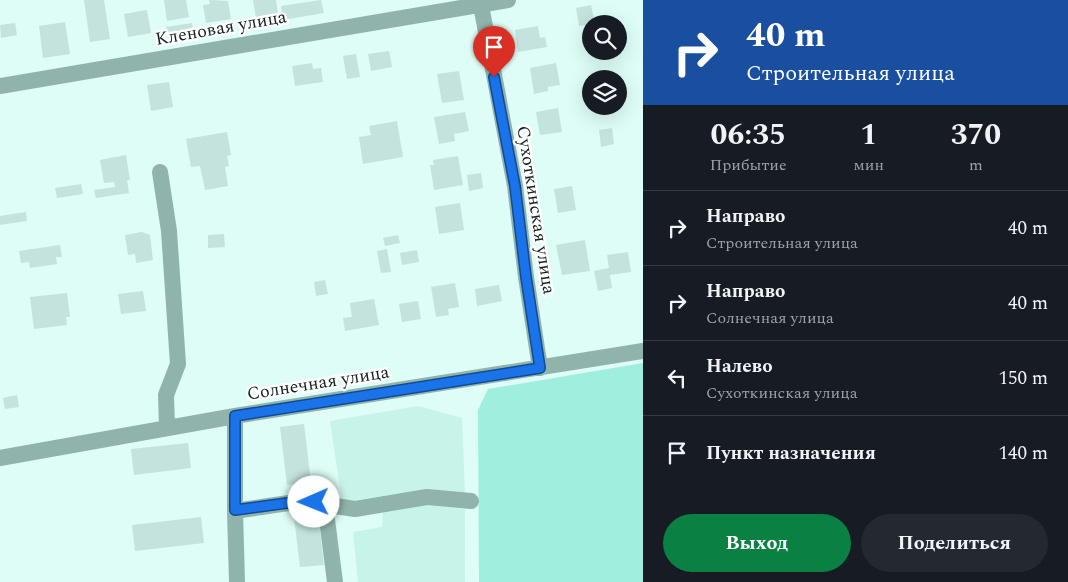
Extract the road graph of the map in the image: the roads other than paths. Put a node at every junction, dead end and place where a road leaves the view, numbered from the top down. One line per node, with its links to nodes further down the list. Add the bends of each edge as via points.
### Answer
1 (508, 0): 2 (street, Кленовая улица)
2 (480, 2): 3 (street, Кленовая улица); 6 (street, Сухоткинская улица, via 515,186)
3 (0, 86)
4 (160, 172): 8 (street, via 169,231 178,364 166,395)
5 (643, 351): 6 (street, Солнечная улица)
6 (540, 368): 7 (street, Солнечная улица)
7 (235, 416): 8 (street, Солнечная улица); 12 (street)
8 (167, 428): 9 (street, Солнечная улица)
9 (0, 458)
10 (471, 501): 11 (street, via 427,498 355,509)
11 (325, 504): 12 (street, via 302,501); 14 (street)
12 (235, 510): 13 (street)
13 (237, 582)
14 (335, 582)

